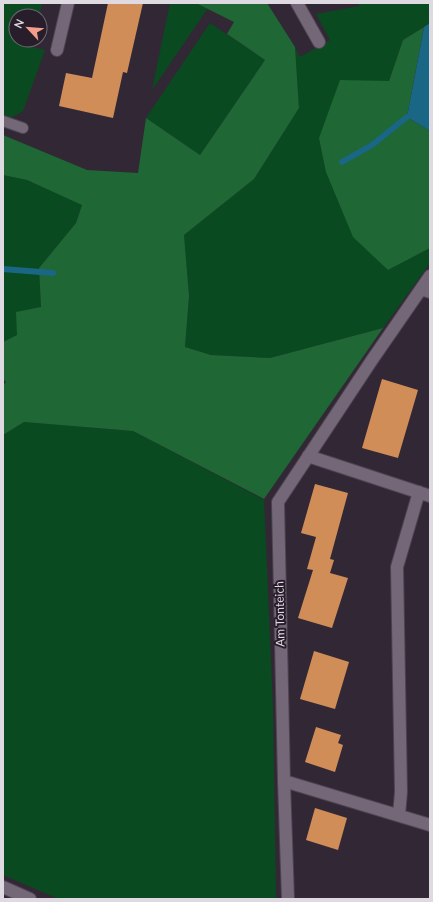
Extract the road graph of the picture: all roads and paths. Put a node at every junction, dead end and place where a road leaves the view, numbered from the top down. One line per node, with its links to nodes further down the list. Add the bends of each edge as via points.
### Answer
1 (68, 3): 4 (street)
2 (297, 3): 3 (street)
3 (319, 42)
4 (57, 50)
5 (3, 121): 6 (lane)
6 (23, 128)
7 (430, 276): 8 (street, Am Tonteich)
8 (425, 292): 9 (street, Am Tonteich)
9 (308, 456): 10 (street); 11 (street, Am Tonteich, via 278,502)
10 (424, 494): 12 (street, via 397,567 401,792)
11 (284, 781): 12 (street); 16 (street, Am Tonteich)
12 (399, 815): 13 (street)
13 (430, 825)
14 (3, 887): 15 (street)
15 (30, 899)
16 (288, 899)

